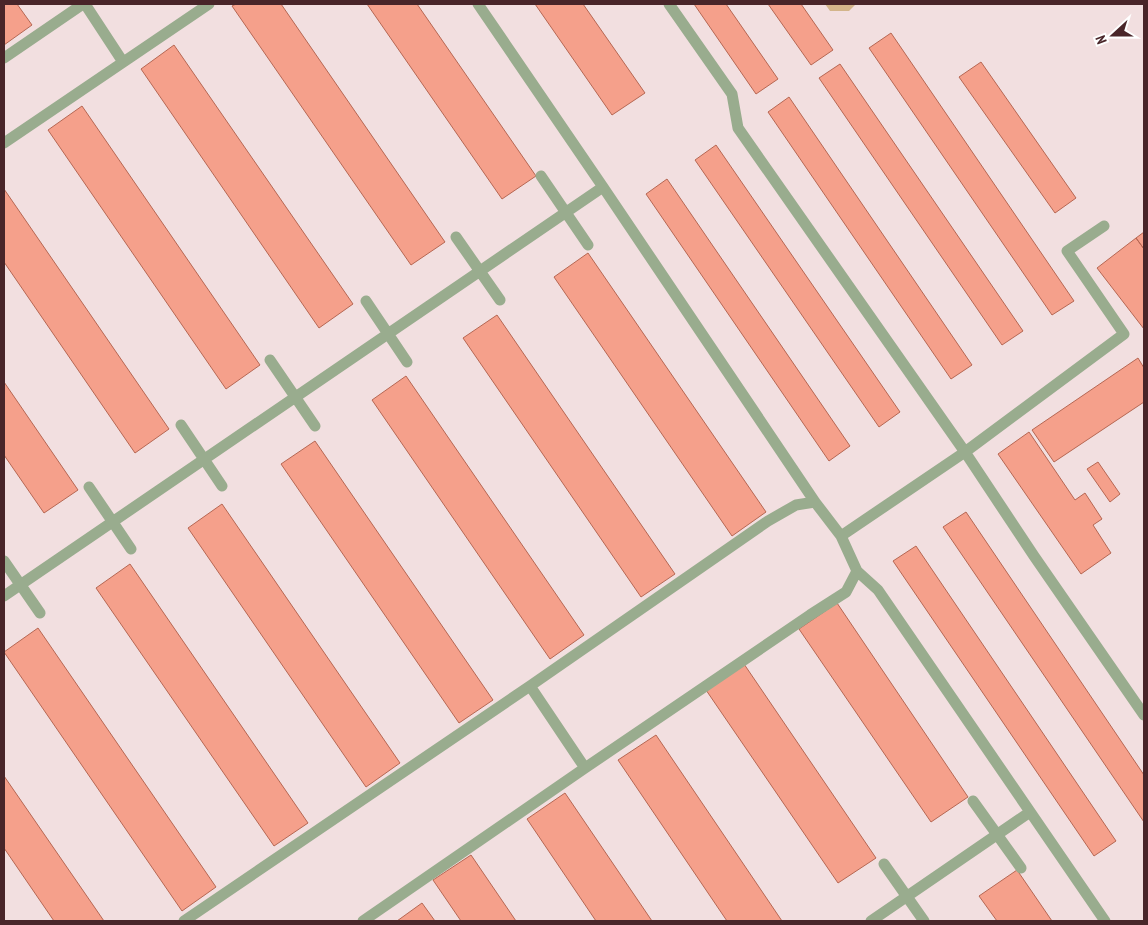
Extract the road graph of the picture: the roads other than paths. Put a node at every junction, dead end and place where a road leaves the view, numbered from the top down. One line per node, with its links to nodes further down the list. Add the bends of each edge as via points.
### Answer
1 (84, 4): 5 (lane); 6 (lane)
2 (209, 4): 6 (lane)
3 (478, 4): 9 (lane)
4 (669, 4): 23 (lane, via 732,94 738,128)
5 (4, 58)
6 (123, 62): 7 (lane)
7 (4, 143)
8 (542, 176): 10 (lane)
9 (603, 187): 10 (lane); 27 (lane)
10 (566, 212): 13 (lane); 14 (lane)
11 (1104, 226): 23 (lane, via 1067,251 1124,334)
12 (456, 237): 14 (lane)
13 (588, 244)
14 (480, 271): 15 (lane); 17 (lane)
15 (500, 300)
16 (366, 301): 17 (lane)
17 (388, 334): 19 (lane); 20 (lane)
18 (270, 360): 20 (lane)
19 (407, 362)
20 (296, 397): 22 (lane); 24 (lane)
21 (181, 425): 24 (lane)
22 (315, 426)
23 (965, 452): 29 (lane); 37 (lane)
24 (204, 459): 25 (lane); 28 (lane)
25 (222, 486)
26 (89, 487): 28 (lane)
27 (815, 502): 29 (lane); 36 (lane, via 796,505 768,521)
28 (113, 522): 30 (lane); 33 (lane)
29 (841, 536): 32 (lane)
30 (131, 550)
31 (4, 561): 33 (lane)
32 (858, 571): 38 (lane, via 846,592); 40 (lane, via 878,590)
33 (20, 585): 34 (lane); 35 (lane)
34 (4, 596)
35 (40, 613)
36 (530, 686): 38 (lane); 45 (lane)
37 (1144, 715)
38 (585, 768): 46 (lane)
39 (973, 801): 41 (lane)
40 (1030, 812): 41 (lane); 49 (lane)
41 (997, 835): 43 (lane); 44 (lane)
42 (884, 864): 44 (lane)
43 (1021, 868)
44 (907, 897): 47 (lane); 48 (lane)
45 (184, 921)
46 (363, 921)
47 (871, 921)
48 (924, 921)
49 (1105, 921)

